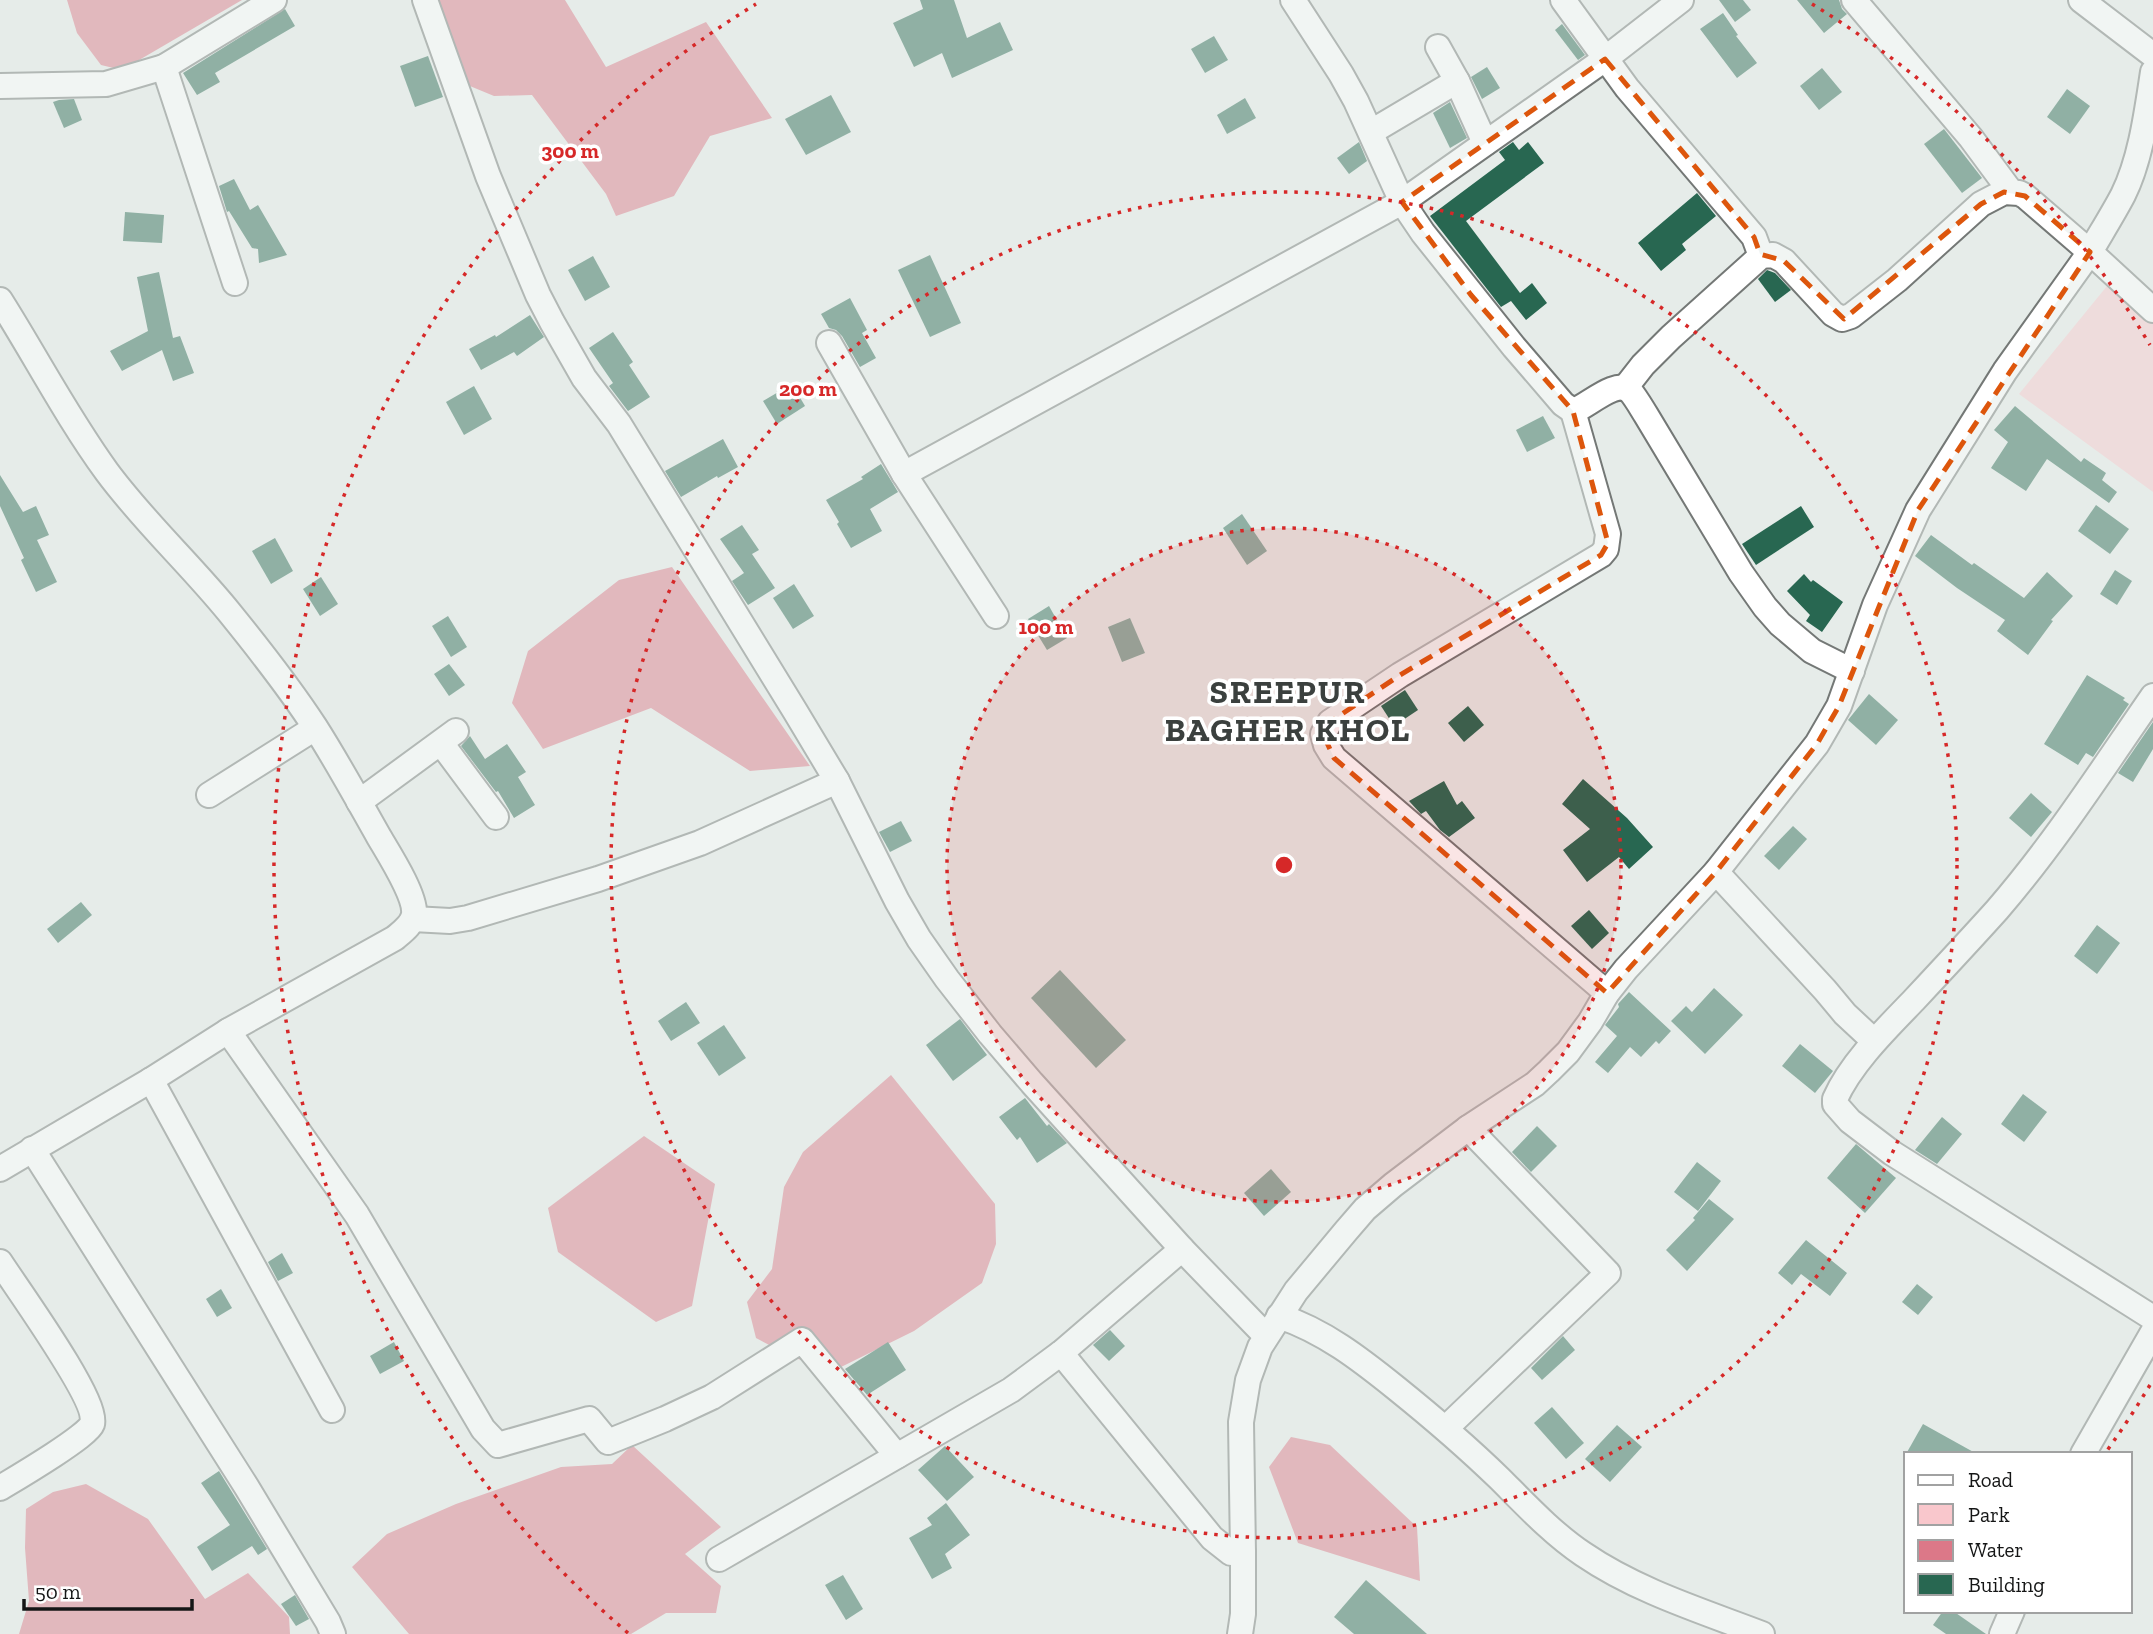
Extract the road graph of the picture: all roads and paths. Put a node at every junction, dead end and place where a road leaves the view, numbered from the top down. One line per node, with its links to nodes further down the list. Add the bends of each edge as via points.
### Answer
1 (274, 0): 11 (street)
2 (425, 0): 32 (street, via 488,176 552,322 574,362 625,433)
3 (1293, 0): 15 (street, via 1341,74)
4 (1563, 0): 10 (street)
5 (1681, 0): 10 (street)
6 (1854, 0): 17 (street)
7 (2081, 0): 9 (street)
8 (1438, 47): 13 (street)
9 (2153, 55)
10 (1605, 59): 16 (street); 20 (street, via 1754,237)
11 (164, 67): 14 (street, via 106,84); 21 (street)
12 (2153, 72): 19 (street, via 2129,181)
13 (1457, 81): 15 (street); 16 (street)
14 (0, 86)
15 (1371, 132): 18 (street)
16 (1485, 143): 18 (street)
17 (2011, 192): 19 (street, via 2025,196); 20 (street, via 1982,204 1846,318 1833,314 1784,261)
18 (1402, 202): 26 (street, via 1480,306); 27 (street)
19 (2090, 252): 23 (street); 29 (street, via 2005,371 1931,487 1875,605)
20 (1761, 256): 25 (street, via 1671,337)
21 (235, 282)
22 (0, 300): 31 (street, via 107,472 227,609)
23 (2153, 310)
24 (829, 343): 27 (street)
25 (1625, 388): 26 (street); 29 (street, via 1765,607 1812,652)
26 (1573, 411): 38 (street, via 1608,534 1606,550 1400,675 1330,722 1323,734 1334,758)
27 (904, 474): 28 (street)
28 (996, 616)
29 (1852, 671): 36 (street, via 1817,744)
30 (2153, 696): 40 (street, via 2024,876)
31 (315, 728): 33 (street); 34 (street)
32 (836, 781): 37 (street, via 700,843 598,879 468,918); 45 (street, via 897,901 947,979 1032,1083)
33 (209, 795)
34 (359, 802): 35 (street, via 448,737); 37 (street, via 405,883 414,907)
35 (496, 817)
36 (1716, 872): 38 (street); 40 (street)
37 (413, 919): 39 (street, via 382,946)
38 (1607, 993): 42 (street, via 1590,1023 1549,1071)
39 (228, 1031): 41 (street); 54 (street, via 357,1215 483,1429 498,1445 589,1419 608,1442 712,1397 802,1340)
40 (1874, 1041): 47 (street, via 1835,1099 1850,1121 1892,1153)
41 (151, 1080): 43 (street); 51 (street)
42 (1468, 1128): 48 (street, via 1365,1209 1296,1291); 52 (street, via 1608,1273)
43 (32, 1149): 44 (street); 59 (street, via 246,1486)
44 (0, 1169)
45 (1182, 1249): 48 (street); 50 (street)
46 (0, 1262): 55 (street, via 69,1367 90,1406 93,1422 75,1440)
47 (2153, 1318)
48 (1273, 1326): 52 (street, via 1303,1325 1337,1343); 56 (street, via 1260,1347 1243,1404)
49 (2153, 1332): 53 (street)
50 (1061, 1353): 54 (street, via 1011,1390); 56 (street, via 1212,1538 1231,1553)
51 (332, 1410)
52 (1446, 1428): 61 (street, via 1581,1553 1634,1583)
53 (2084, 1452)
54 (897, 1456): 57 (street)
55 (0, 1488)
56 (1243, 1553): 60 (street)
57 (719, 1559)
58 (2011, 1613): 62 (street)
59 (333, 1634)
60 (1240, 1634)
61 (1762, 1634)
62 (2002, 1634)

